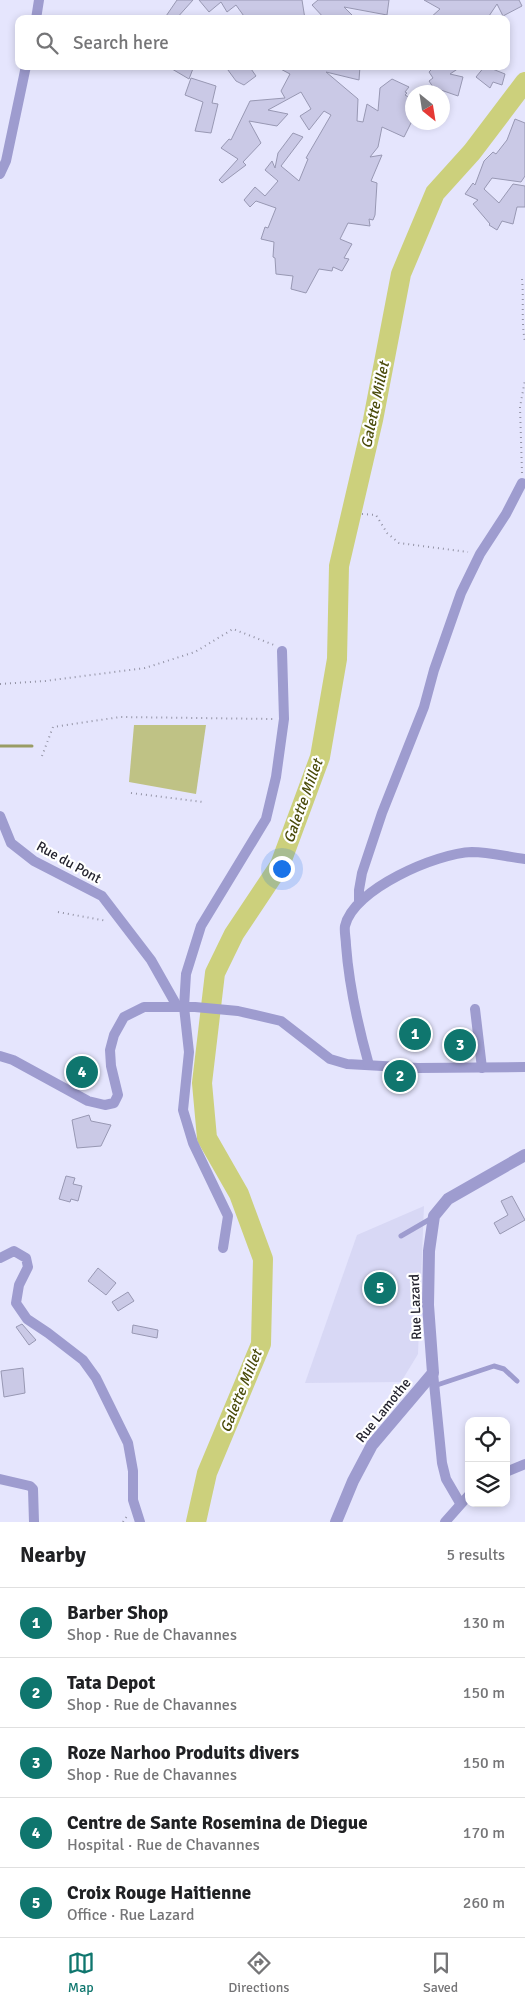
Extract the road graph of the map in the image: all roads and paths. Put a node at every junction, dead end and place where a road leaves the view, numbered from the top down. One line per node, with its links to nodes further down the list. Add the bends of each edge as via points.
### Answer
1 (39, 0): 2 (street)
2 (37, 15)
3 (25, 70): 4 (street, via 6,161)
4 (0, 174)
5 (522, 279): 6 (path)
6 (525, 342)
7 (525, 380): 8 (path, via 520,407)
8 (522, 483): 10 (street)
9 (362, 514): 10 (path, via 376,515 399,543)
10 (480, 554): 19 (street, via 461,593 424,707 382,813 362,873)
11 (282, 651): 12 (path, via 233,630 195,652 145,668); 13 (street)
12 (0, 684)
13 (284, 719): 14 (path, via 110,718 53,727); 22 (street, via 266,819 201,926)
14 (42, 756)
15 (131, 793): 16 (path)
16 (203, 802)
17 (0, 816): 21 (street, Rue du Pont, via 11,843 34,861 102,896)
18 (525, 860): 19 (street, via 472,852 445,855 400,875)
19 (360, 901): 25 (street, via 345,926 354,1012)
20 (58, 912): 21 (path)
21 (124, 924): 22 (street, Rue du Pont)
22 (180, 1006): 24 (street, via 144,1007 124,1017 110,1050 118,1095 114,1103 104,1105 88,1100); 25 (street, via 238,1011 281,1021 330,1059); 31 (street, via 189,1052 183,1110 193,1143 228,1216)
23 (475, 1008): 27 (street)
24 (0, 1056)
25 (369, 1065): 27 (street)
26 (525, 1067): 27 (street)
27 (482, 1068)
28 (525, 1155): 29 (street, via 448,1199)
29 (434, 1216): 30 (lane); 33 (street, Rue Lazard, via 429,1251 428,1305)
30 (401, 1236)
31 (223, 1248)
32 (0, 1258): 42 (street, via 14,1251 26,1258 28,1267 19,1285 16,1303 27,1319 84,1360 96,1378 128,1443 133,1471 133,1500)
33 (433, 1373): 35 (street, Rue Lazard); 43 (street, Rue Lamothe, via 372,1445)
34 (517, 1381): 35 (lane, via 504,1369 494,1366)
35 (433, 1387): 40 (street, Rue Lazard, via 442,1463 446,1479)
36 (525, 1464): 37 (street)
37 (510, 1470)
38 (0, 1479): 41 (street, via 33,1489)
39 (465, 1499): 40 (street)
40 (460, 1503): 44 (street)
41 (34, 1522)
42 (140, 1522)
43 (336, 1522)
44 (445, 1522)

